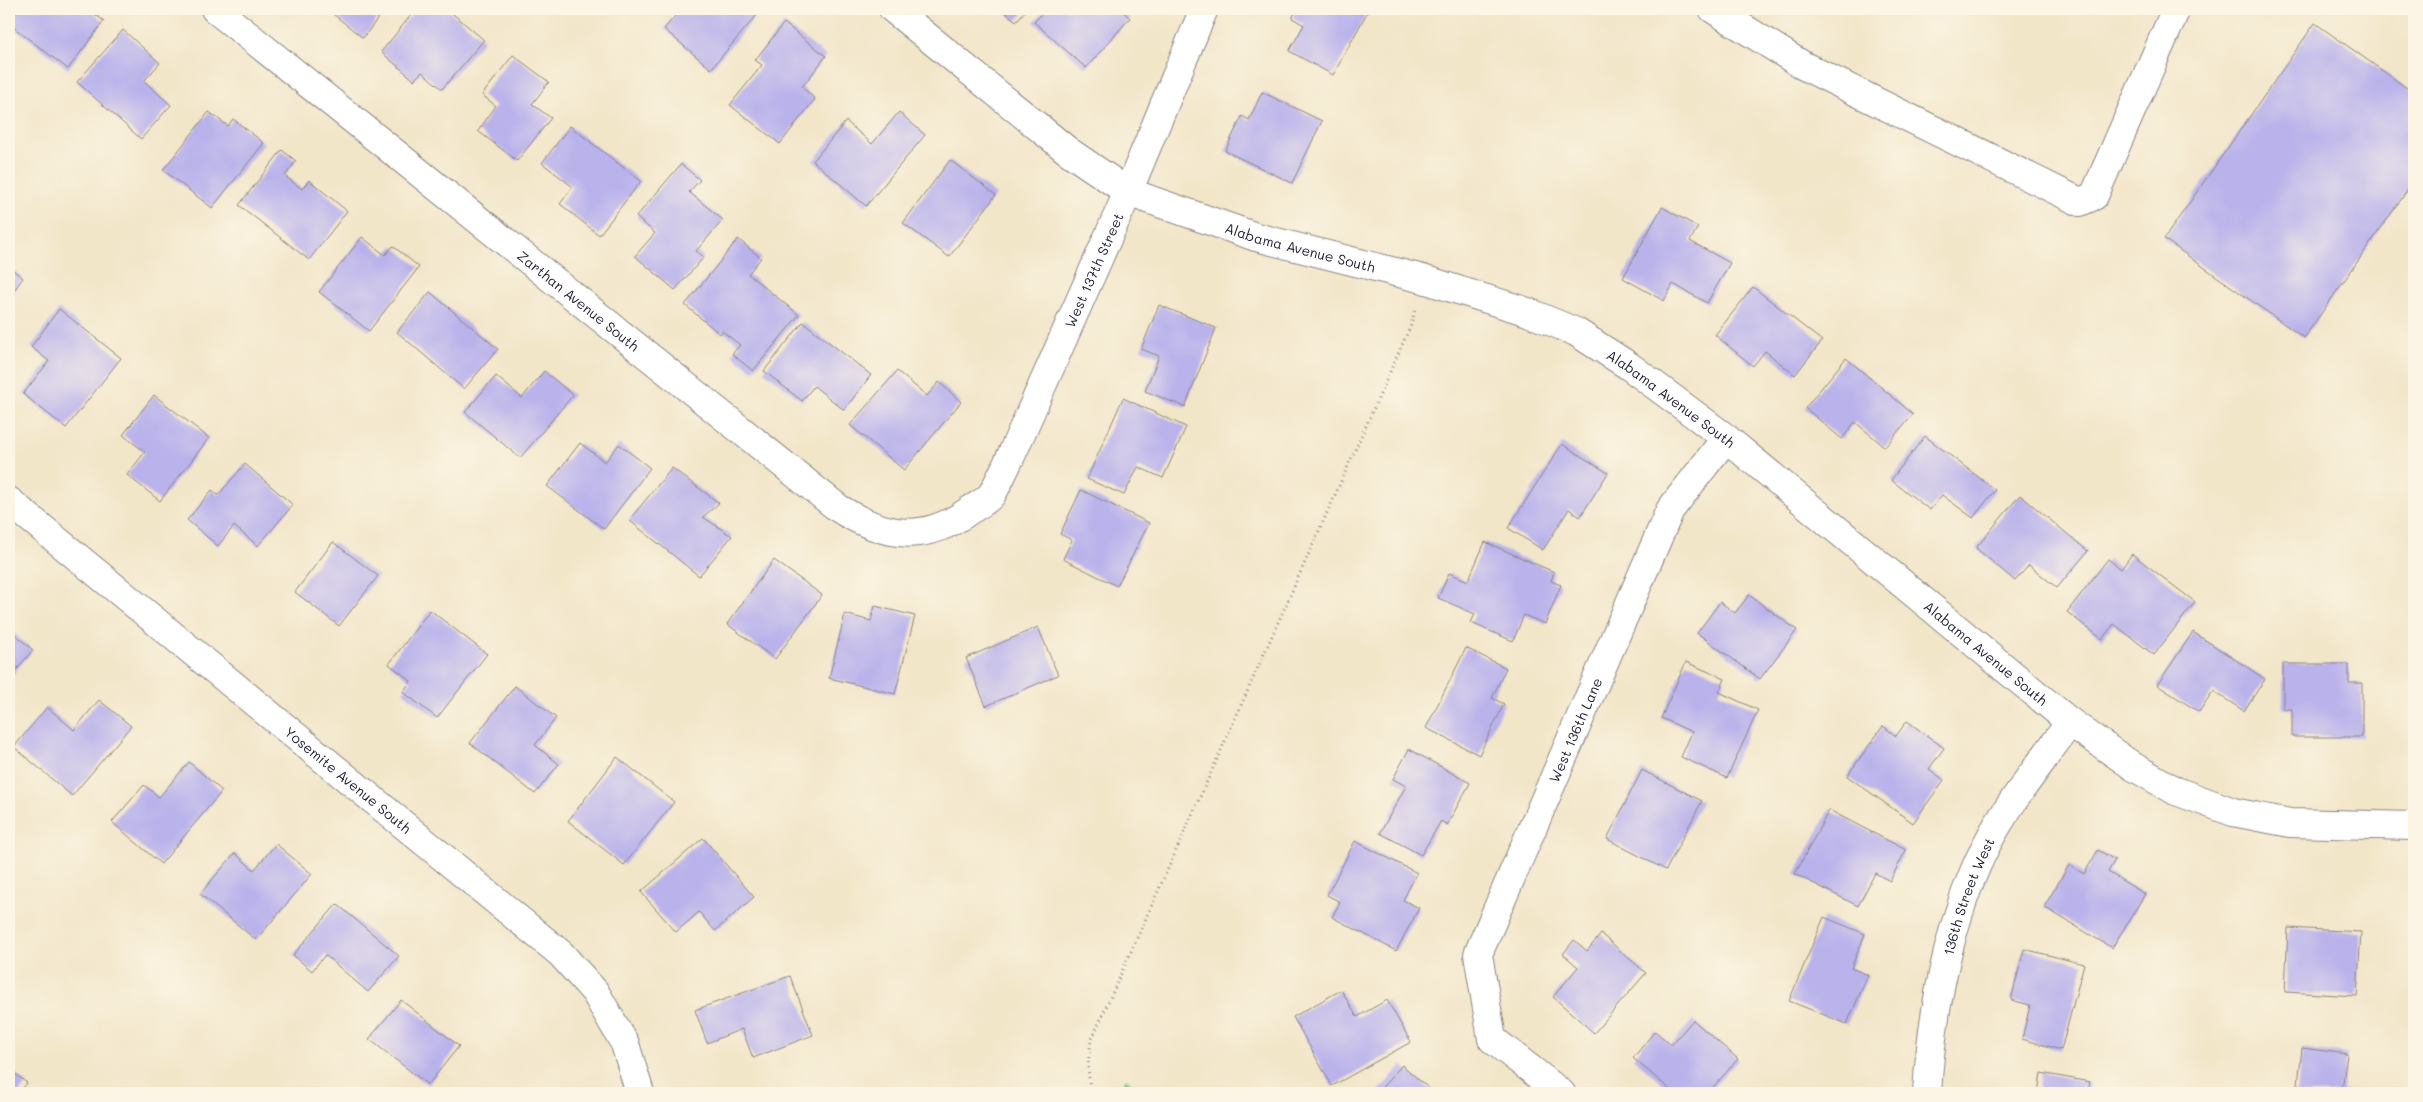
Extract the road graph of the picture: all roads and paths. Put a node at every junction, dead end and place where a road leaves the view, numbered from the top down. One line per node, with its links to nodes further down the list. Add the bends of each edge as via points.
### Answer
1 (215, 9): 10 (street, Zarthan Avenue South, via 838,508 864,524 898,533 934,530)
2 (893, 9): 6 (street, Alabama Avenue South, via 1068,151)
3 (1204, 9): 6 (street, West 137th Street)
4 (1713, 9): 5 (street, via 1804,66 2080,202 2094,196)
5 (2176, 9)
6 (1128, 192): 7 (street, Alabama Avenue South, via 1256,237); 10 (street, West 137th Street, via 991,496)
7 (1423, 279): 8 (street, Alabama Avenue South, via 1528,312 1576,332 1629,366); 14 (path, via 1411,325 1091,1041 1088,1065)
8 (1726, 438): 11 (street, Alabama Avenue South); 15 (street, West 136th Lane, via 1670,510 1478,954 1492,1039)
9 (9, 501): 13 (street, Yosemite Avenue South, via 561,954 595,992 625,1044)
10 (962, 516)
11 (2070, 722): 12 (street, Alabama Avenue South, via 2142,772 2176,790 2233,812 2290,823); 16 (street, 136th Street West, via 1999,822 1973,876 1952,934 1938,992)
12 (2414, 826)
13 (640, 1093)
14 (1090, 1093)
15 (1561, 1093)
16 (1927, 1093)

